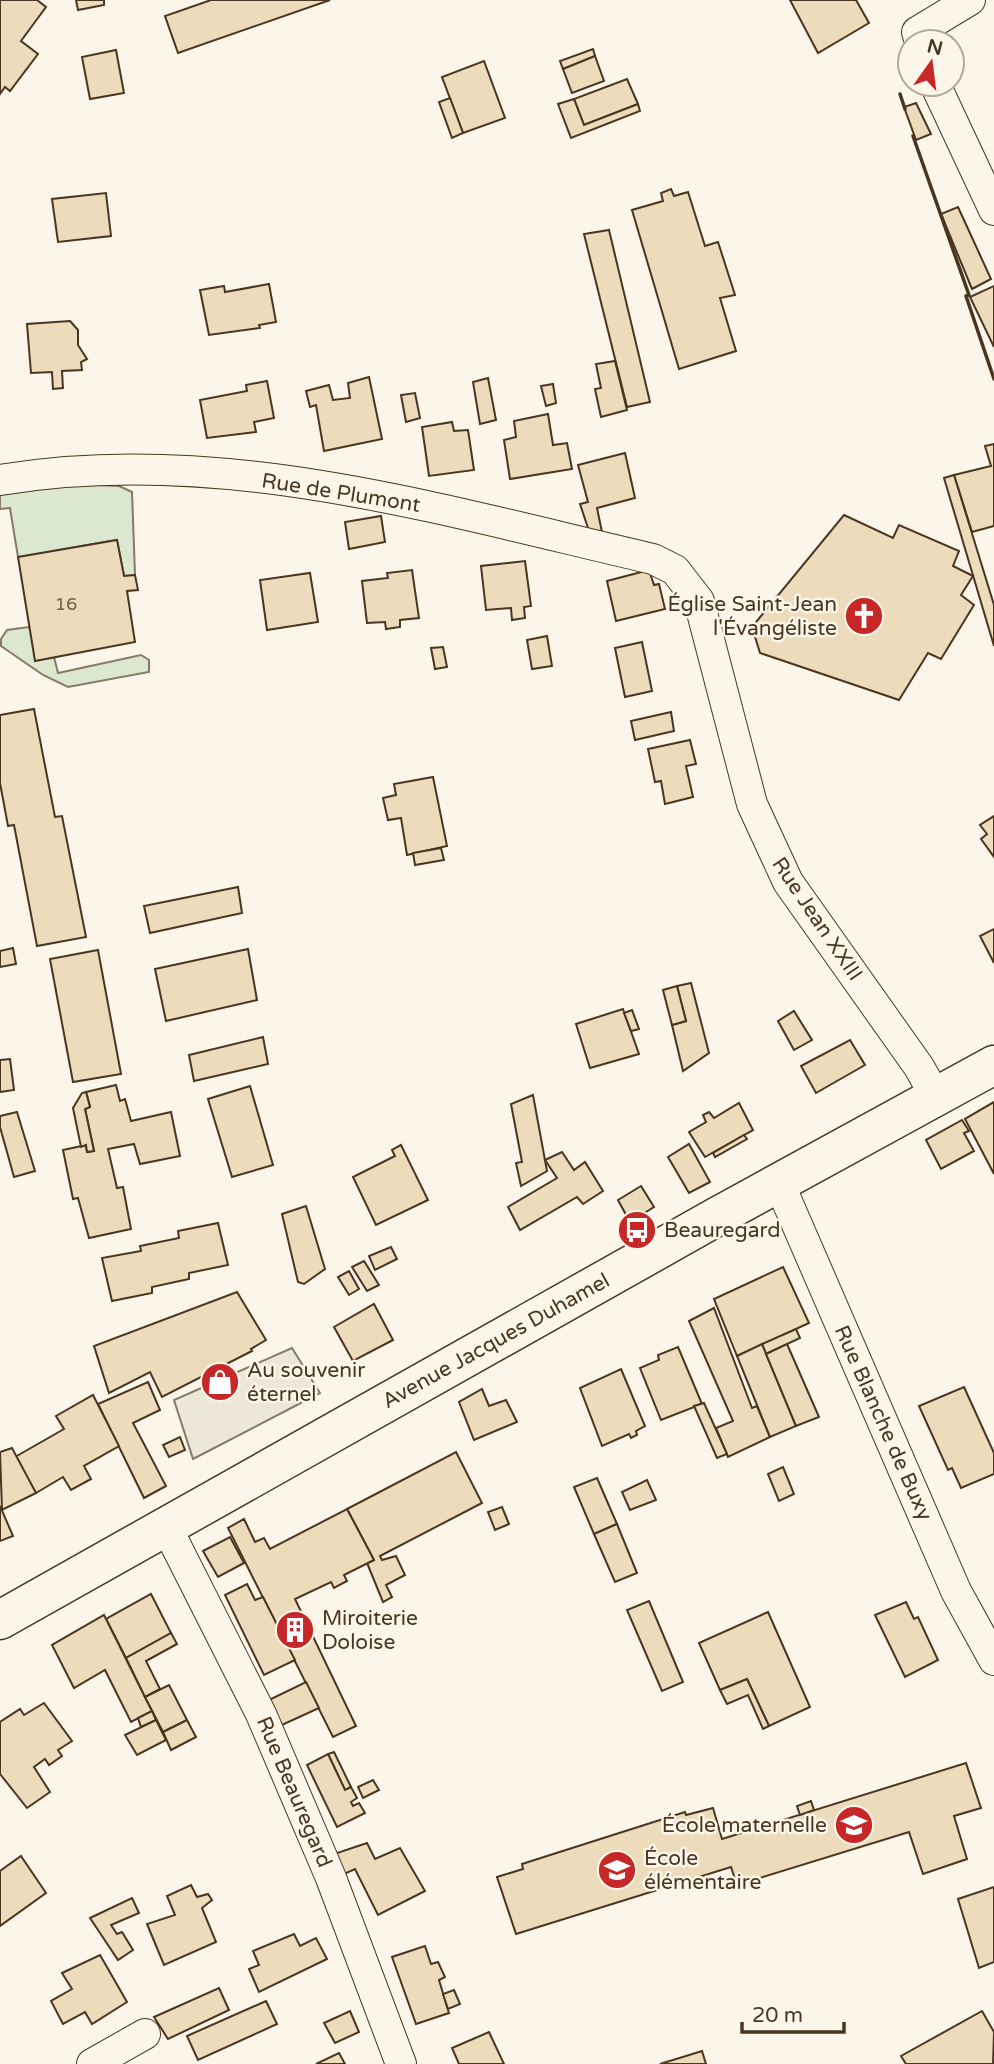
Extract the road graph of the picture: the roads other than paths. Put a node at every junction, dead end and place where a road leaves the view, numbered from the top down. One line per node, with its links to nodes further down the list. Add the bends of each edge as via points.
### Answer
1 (970, 0): 2 (street)
2 (924, 28)
3 (942, 98): 4 (street)
4 (994, 210)
5 (0, 480): 6 (street, Rue de Plumont, via 150,469 318,486 411,502 653,559)
6 (675, 570): 8 (street, Rue Jean XXIII, via 699,601 707,624 752,804 772,852)
7 (994, 1065): 8 (main road, Avenue Jacques Duhamel)
8 (936, 1097): 9 (main road, Avenue Jacques Duhamel)
9 (779, 1183): 10 (main road, Avenue Jacques Duhamel); 12 (street, Rue Blanche de Buxy, via 956,1591)
10 (167, 1528): 11 (main road, Avenue Jacques Duhamel); 15 (street, Rue Beauregard, via 261,1714 331,1878)
11 (0, 1620)
12 (994, 1660)
13 (145, 2034): 14 (street)
14 (92, 2064)
15 (401, 2064)

